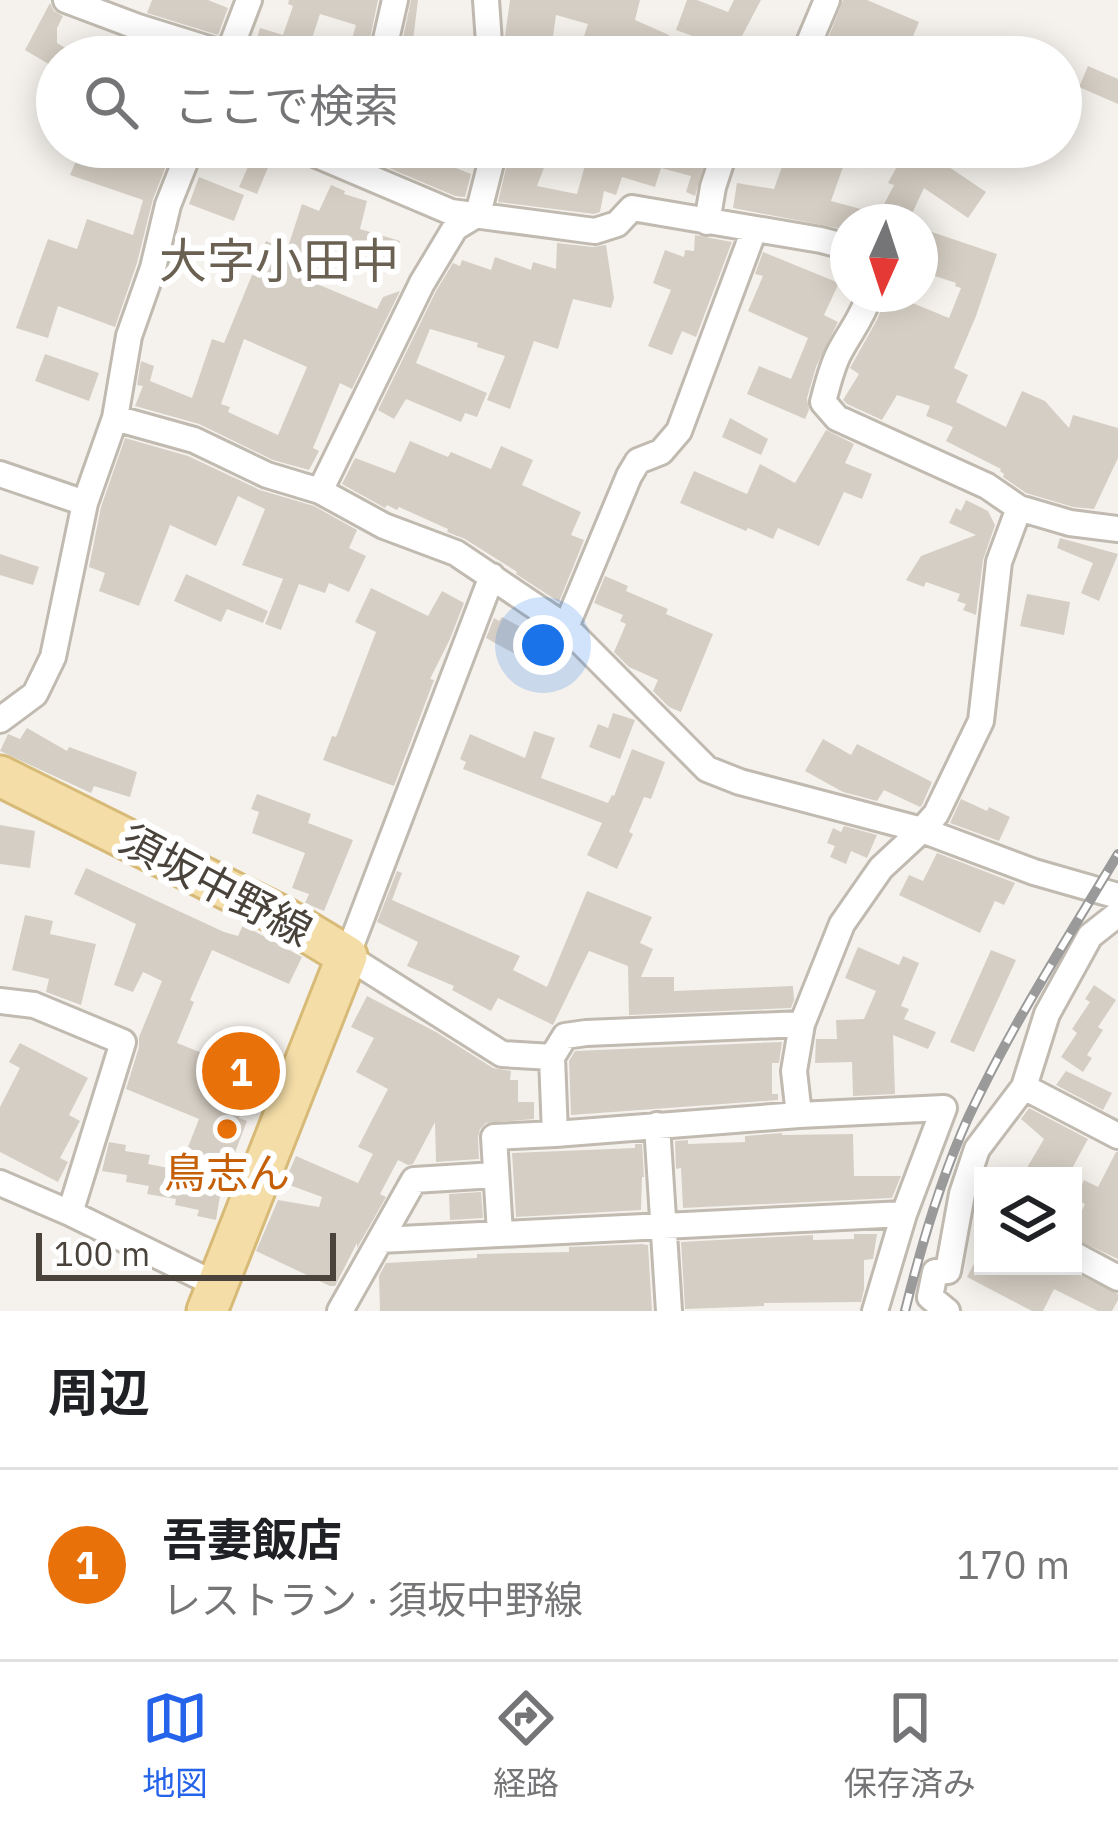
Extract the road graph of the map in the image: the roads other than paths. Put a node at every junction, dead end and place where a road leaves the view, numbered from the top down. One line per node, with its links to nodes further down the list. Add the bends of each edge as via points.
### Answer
1 (66, 0): 6 (street)
2 (249, 0): 7 (street)
3 (395, 0): 8 (street)
4 (487, 0): 9 (street)
5 (827, 0): 10 (street)
6 (166, 36)
7 (236, 36)
8 (387, 36)
9 (489, 36)
10 (812, 36)
11 (183, 168): 20 (street, via 129,336)
12 (347, 168): 15 (street, via 451,212)
13 (490, 168): 15 (street)
14 (719, 168): 16 (street)
15 (478, 214): 16 (street, via 595,231 632,208); 22 (street, via 455,228 422,284)
16 (707, 222): 17 (street)
17 (754, 230): 18 (street); 27 (street, via 679,431 628,476)
18 (830, 242)
19 (864, 312): 24 (street, via 823,402 837,418)
20 (115, 418): 22 (street); 23 (street)
21 (0, 474): 23 (street)
22 (320, 491): 26 (street)
23 (85, 503): 28 (street, via 53,656 35,694)
24 (1019, 508): 25 (street, via 1070,523); 30 (street, via 999,562 981,721)
25 (1115, 523)
26 (492, 576): 27 (street); 33 (street)
27 (566, 627): 30 (street, via 707,769)
28 (0, 720)
29 (0, 776): 33 (main road, 須坂中野線)
30 (922, 830): 31 (street); 35 (street, via 880,868 842,924)
31 (1118, 896)
32 (1118, 914): 37 (street, via 1079,956 1048,1014)
33 (347, 956): 36 (street, via 502,1054); 52 (main road, 須坂中野線)
34 (0, 1001): 45 (street, via 34,1006 123,1042)
35 (802, 1024): 36 (street, via 586,1033 565,1036); 38 (street, via 794,1071)
36 (552, 1057): 40 (street)
37 (1024, 1088): 41 (street); 44 (street, via 977,1149)
38 (799, 1115): 39 (street); 46 (street, via 944,1108)
39 (657, 1125): 40 (street); 47 (street)
40 (555, 1134): 42 (street, via 494,1137)
41 (1118, 1136)
42 (495, 1175): 48 (street); 49 (street, via 413,1180)
43 (0, 1183): 45 (street)
44 (972, 1200): 56 (street, via 948,1271 935,1272 930,1297)
45 (70, 1213): 52 (street)
46 (904, 1214): 47 (street); 55 (street)
47 (664, 1227): 48 (street); 54 (street)
48 (500, 1232): 49 (street)
49 (380, 1240): 53 (street)
50 (1082, 1259): 51 (street)
51 (1118, 1278)
52 (212, 1298)
53 (340, 1311)
54 (669, 1311)
55 (875, 1311)
56 (947, 1311)

